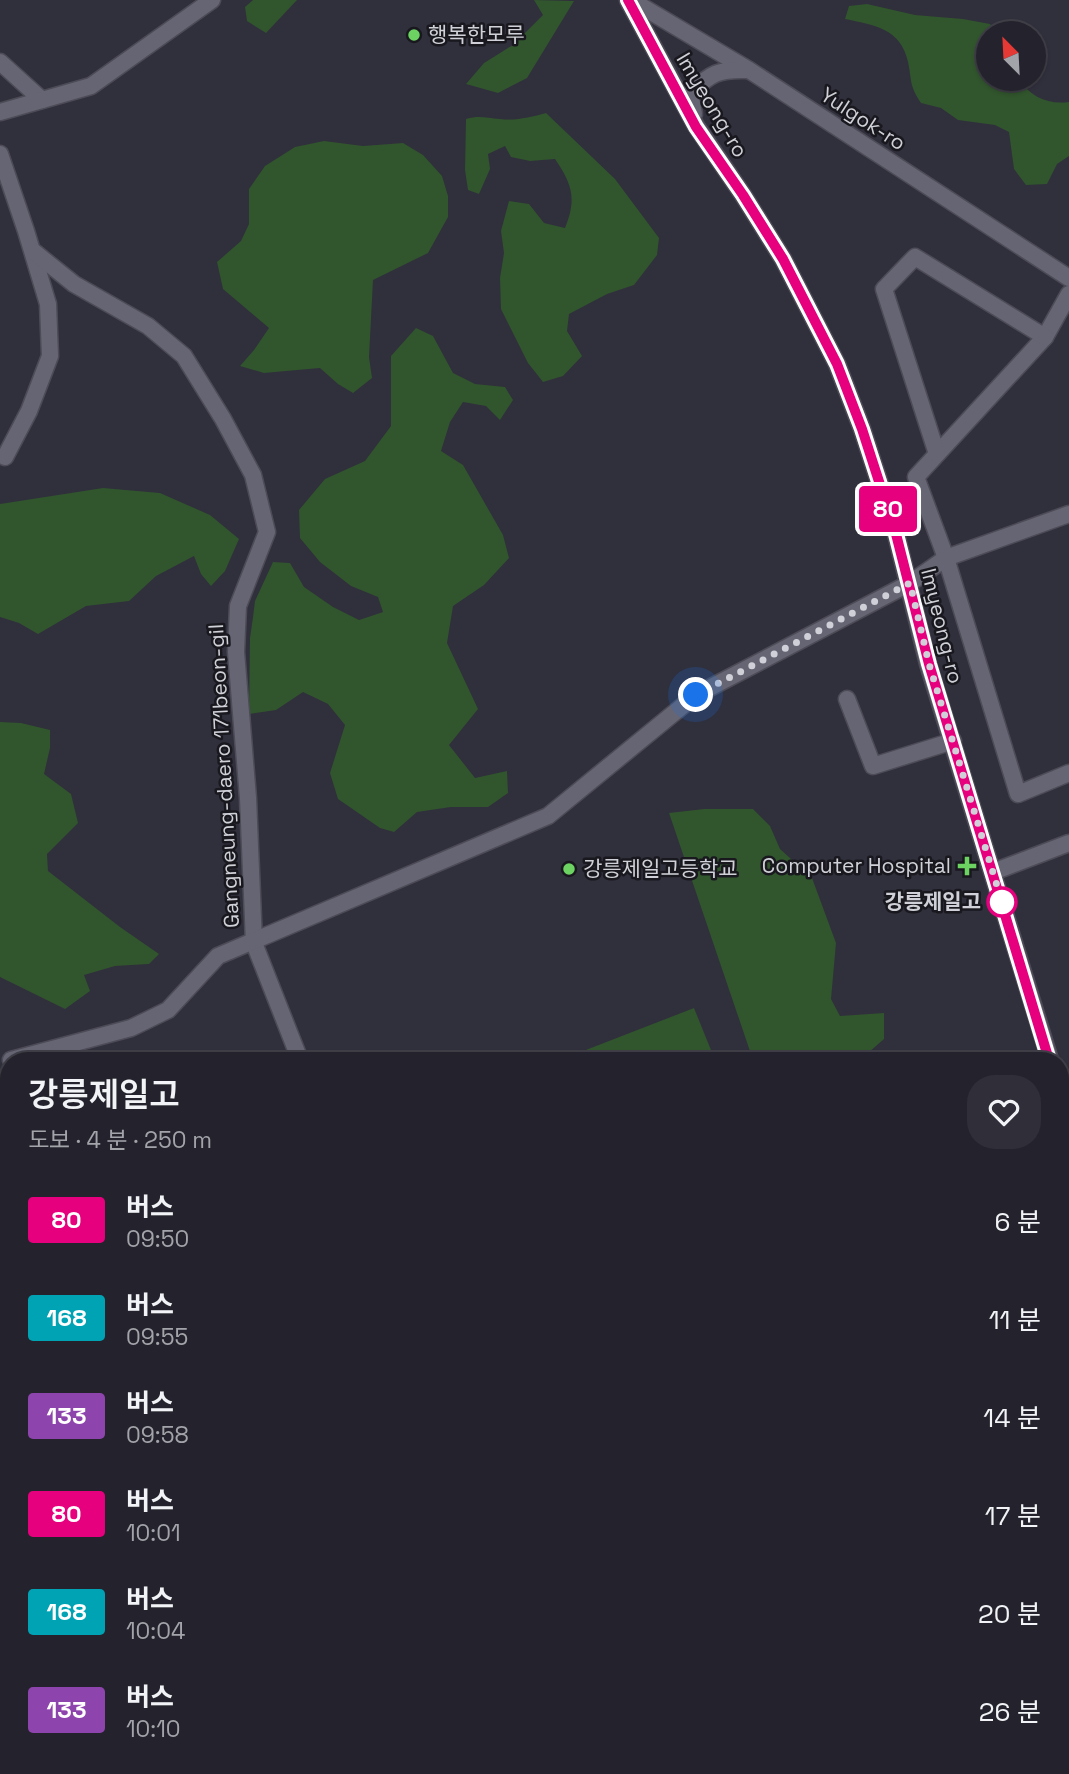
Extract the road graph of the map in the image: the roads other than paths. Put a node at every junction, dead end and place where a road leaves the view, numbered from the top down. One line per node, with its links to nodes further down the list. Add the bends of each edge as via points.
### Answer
1 (212, 0): 5 (street, via 91,86)
2 (629, 0): 4 (street, Yulgok-ro); 7 (street, Imyeong-ro)
3 (0, 62): 5 (street)
4 (749, 70): 7 (street, via 725,69 690,93); 10 (street, Yulgok-ro)
5 (42, 100): 6 (street)
6 (0, 112)
7 (696, 127): 17 (street, Imyeong-ro, via 783,259 837,364)
8 (0, 154): 9 (street)
9 (33, 251): 14 (street, via 48,304 50,356); 23 (street, Gangneung-daero 171beon-gil, via 74,284 148,326 184,356 253,475 267,532 238,606 236,652)
10 (1069, 278)
11 (1069, 294): 12 (street)
12 (1045, 337): 13 (street); 13 (street, via 915,257 884,289)
13 (937, 454): 16 (street, via 916,477)
14 (5, 457)
15 (1069, 514): 16 (street)
16 (946, 558): 17 (street); 20 (street, via 1018,794)
17 (910, 583): 19 (street, Imyeong-ro); 23 (street, via 696,695 548,816)
18 (847, 699): 19 (street, via 873,766)
19 (953, 741): 22 (street, Imyeong-ro)
20 (1069, 774)
21 (1069, 843): 22 (street)
22 (993, 872): 26 (street, Imyeong-ro)
23 (254, 943): 24 (street, via 218,956 169,1010); 25 (street, Gangneung-daero 171beon-gil)
24 (66, 1052)
25 (297, 1052)
26 (1047, 1052)

